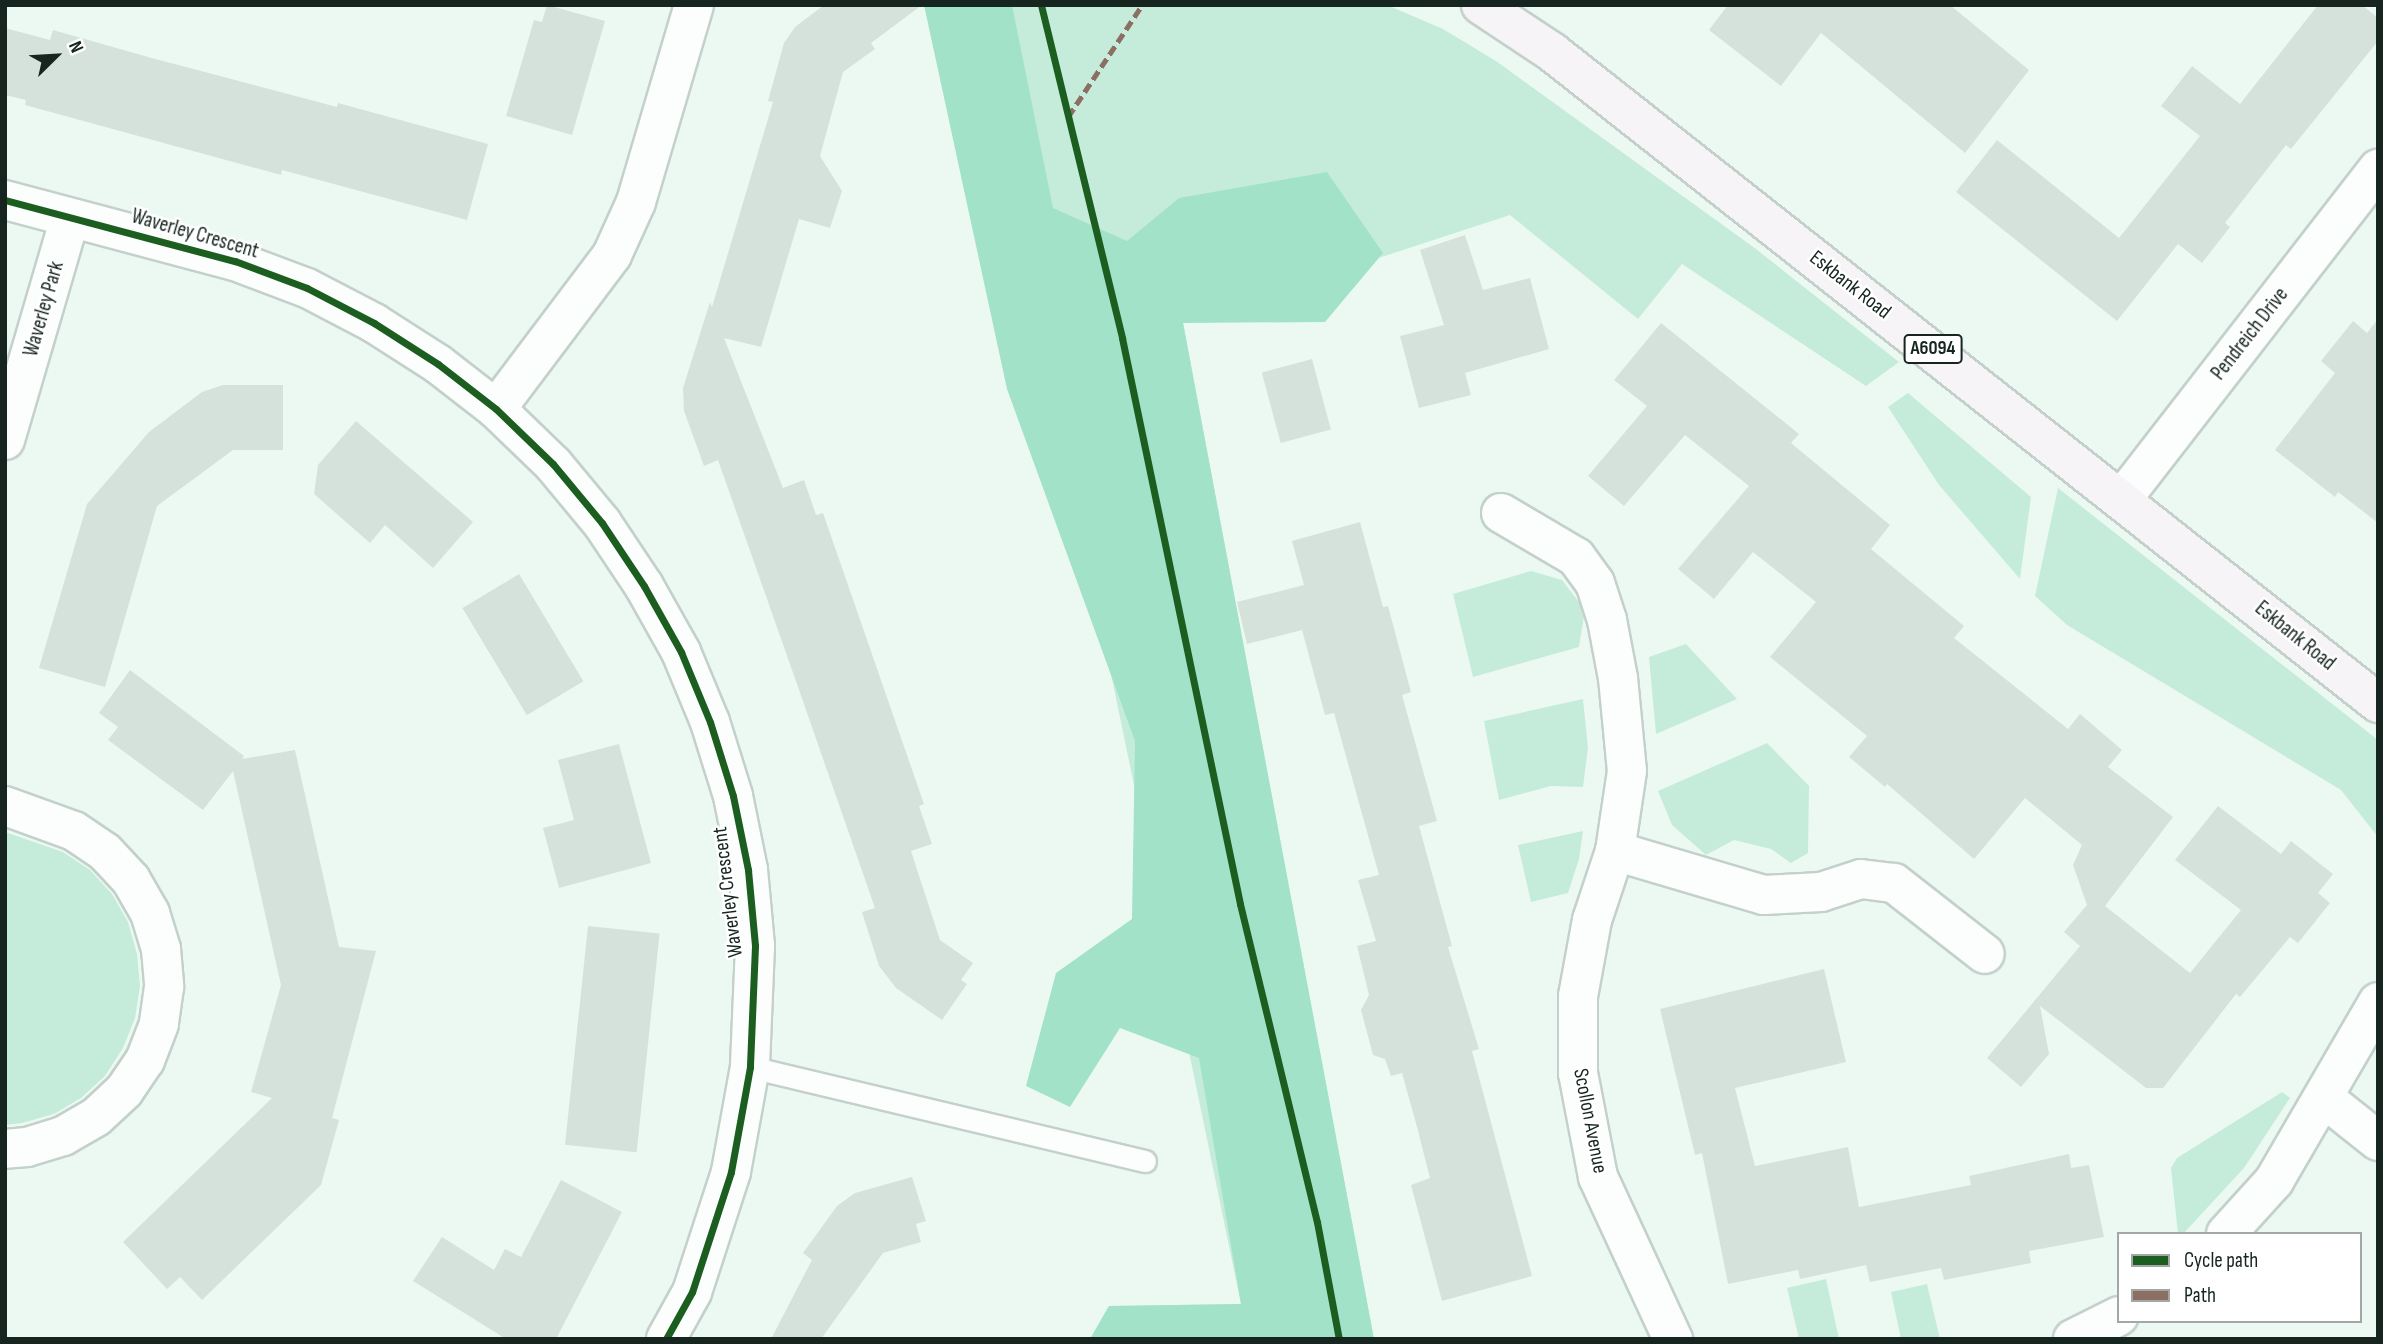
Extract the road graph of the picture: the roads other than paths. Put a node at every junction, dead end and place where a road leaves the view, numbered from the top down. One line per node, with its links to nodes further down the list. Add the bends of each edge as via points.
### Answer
1 (694, 5): 6 (street, via 636,202 612,255)
2 (1481, 5): 8 (main road, Eskbank Road / A6094, via 1552,52)
3 (2378, 169): 8 (street, Pendreich Drive)
4 (5, 200): 5 (street, Waverley Crescent)
5 (70, 218): 6 (street, Waverley Crescent, via 235,261 307,288 374,323); 7 (street, Waverley Park)
6 (496, 409): 15 (street, Waverley Crescent, via 553,464 609,533 681,652 710,722 733,796 748,870 755,946)
7 (5, 440)
8 (2122, 499): 10 (main road, Eskbank Road / A6094)
9 (1501, 513): 12 (street, Scollon Avenue, via 1576,557 1595,583 1618,678 1628,771)
10 (2378, 703)
11 (5, 806): 18 (street, via 74,831 105,852 131,880 158,937 164,987 159,1024 145,1060 124,1091 96,1117 64,1136)
12 (1615, 851): 13 (street, via 1764,894 1821,892 1861,879 1894,883); 23 (street, Scollon Avenue, via 1592,920 1578,996 1578,1073 1598,1177)
13 (1985, 954)
14 (2378, 1002): 16 (street)
15 (750, 1067): 19 (lane); 22 (street, Waverley Crescent, via 732,1172 692,1292)
16 (2324, 1098): 17 (street); 20 (street, via 2274,1181)
17 (2378, 1141)
18 (5, 1149)
19 (1145, 1161)
20 (2228, 1232)
21 (2117, 1317): 24 (street)
22 (666, 1339)
23 (1674, 1339)
24 (2073, 1339)

